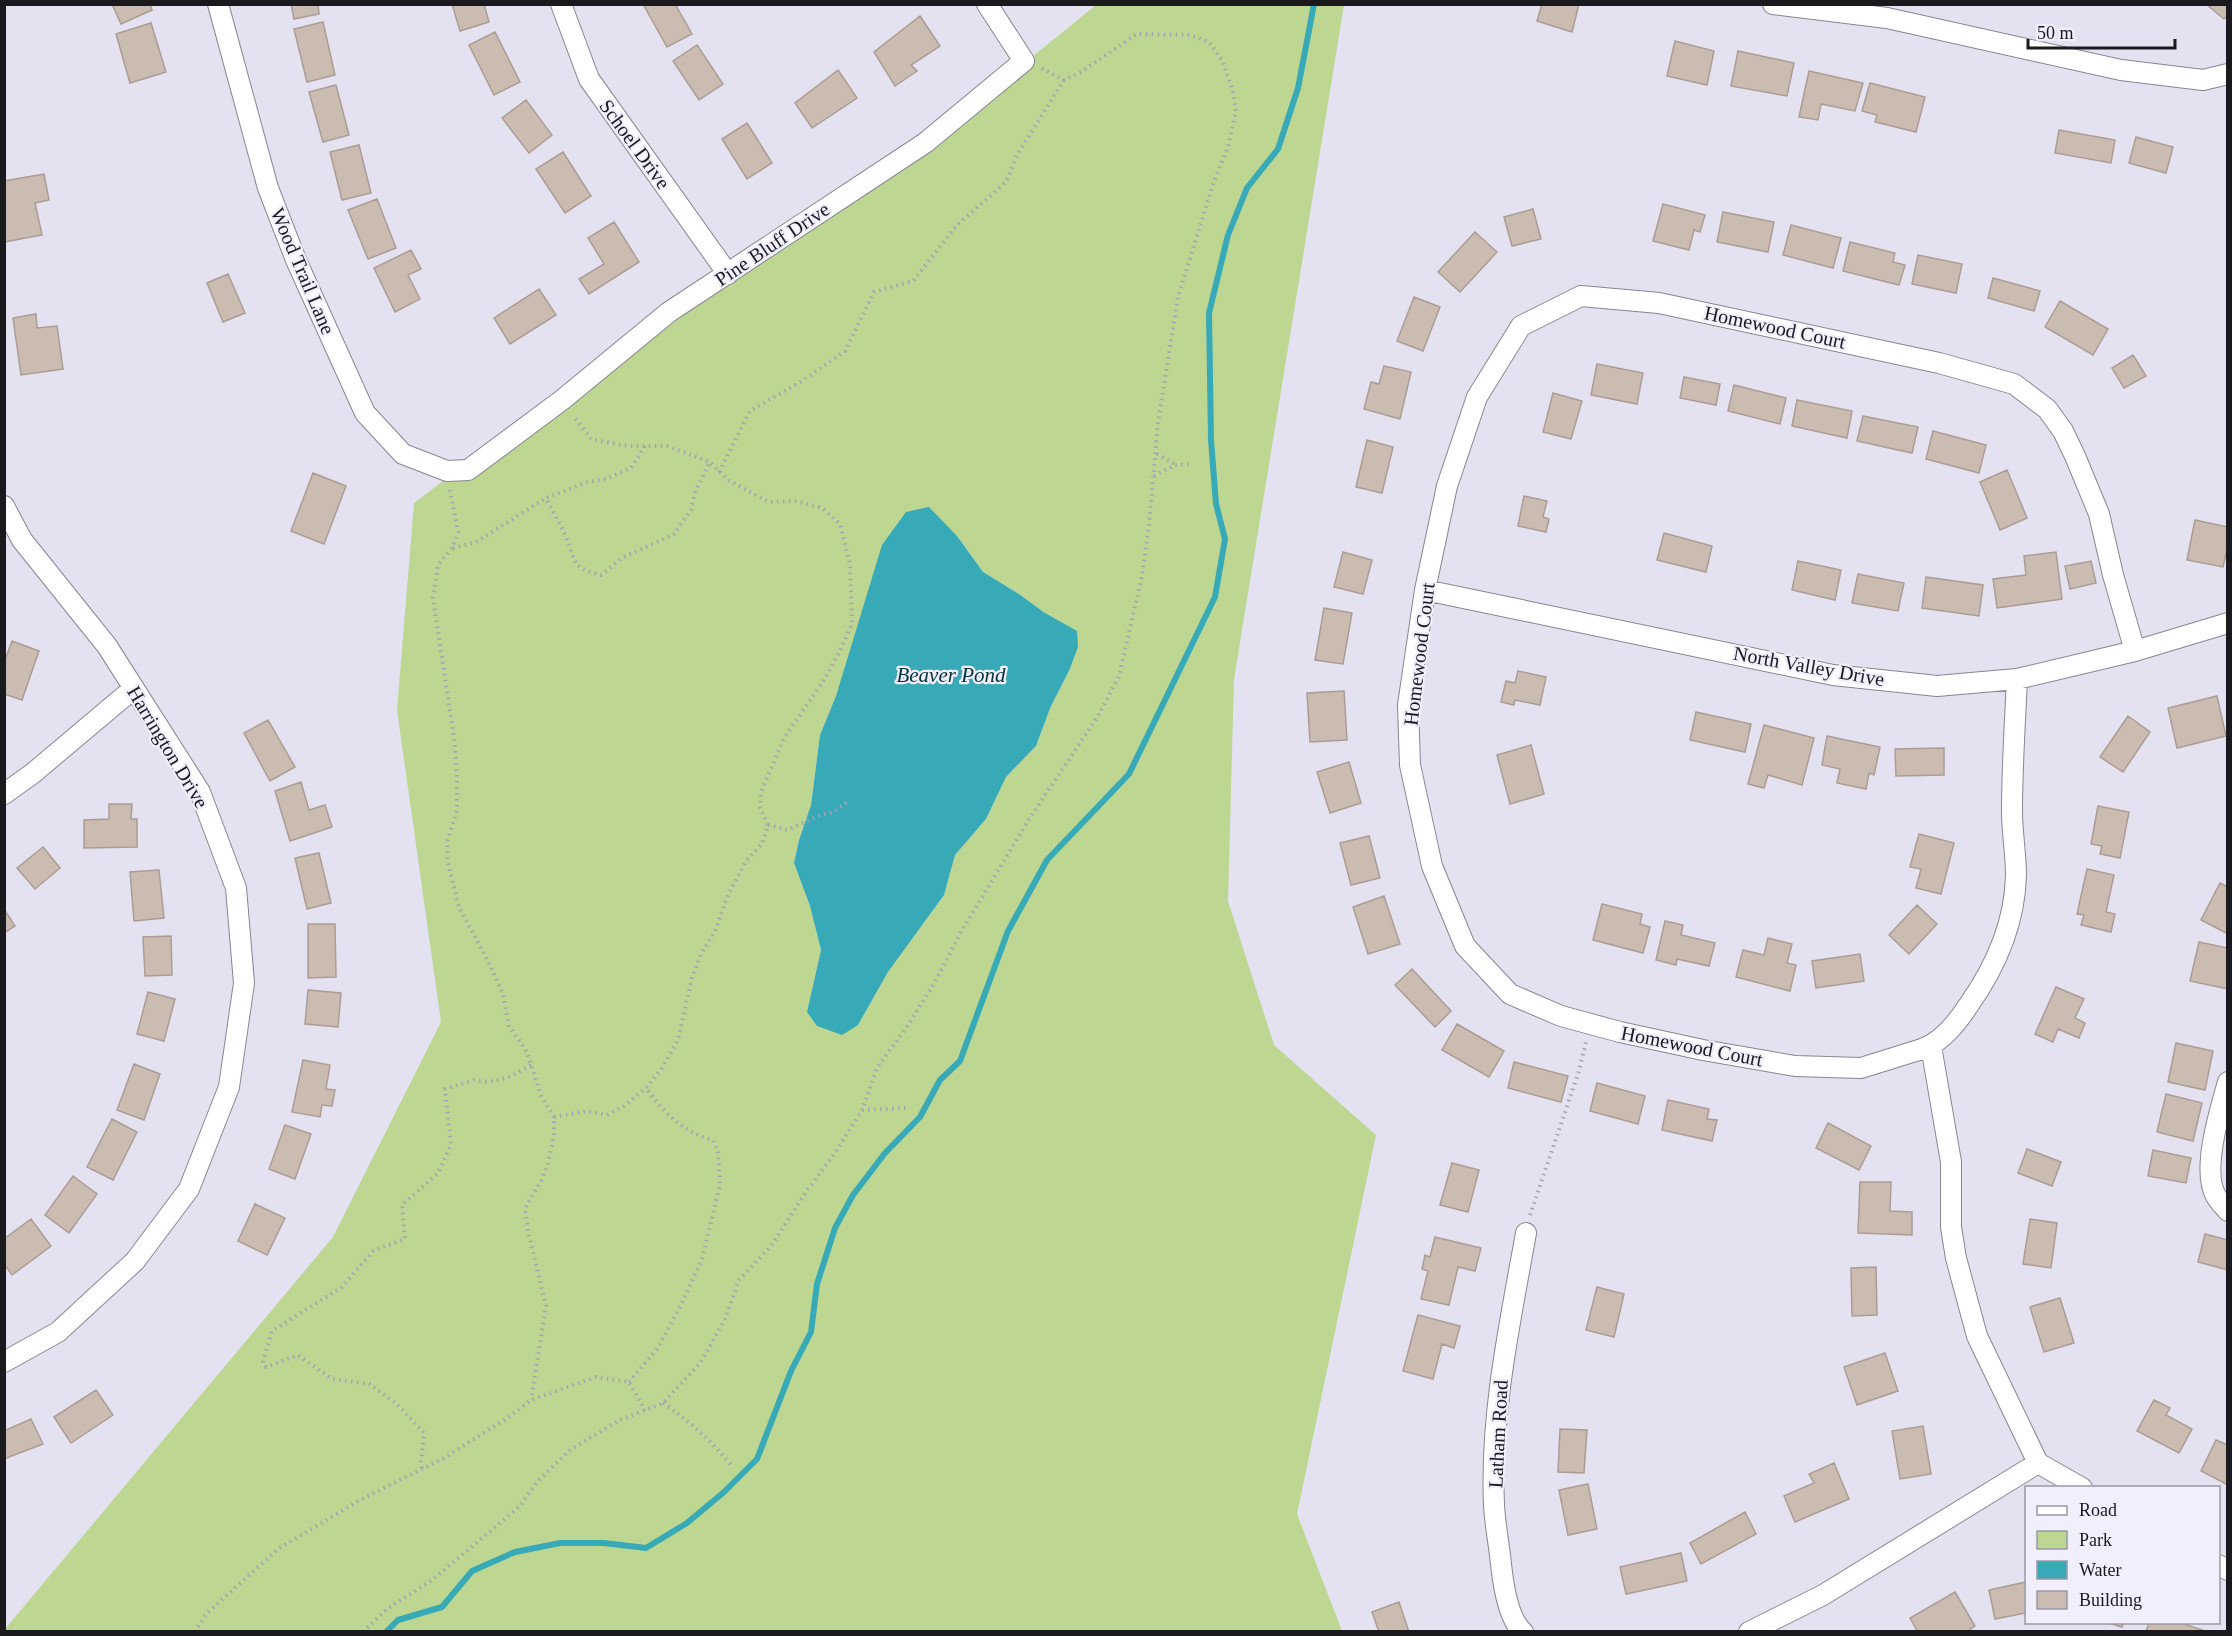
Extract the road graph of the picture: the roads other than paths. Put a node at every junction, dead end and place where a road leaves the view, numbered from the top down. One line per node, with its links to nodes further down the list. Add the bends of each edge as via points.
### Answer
1 (218, 4): 8 (street, Wood Trail Lane, via 268,188 364,413 402,454 447,471)
2 (561, 4): 7 (street, Schoel Drive, via 589,80)
3 (987, 4): 7 (street, Pine Bluff Drive, via 1024,61 925,143)
4 (1773, 4): 5 (street)
5 (1889, 11): 6 (street, via 2121,70 2203,80)
6 (2228, 74)
7 (728, 274): 8 (street, Pine Bluff Drive, via 669,312 562,400)
8 (468, 470)
9 (4, 506): 14 (street, Harrington Drive, via 22,540 107,646)
10 (1425, 590): 12 (street, Homewood Court, via 1447,486 1477,397 1521,326 1581,296 1670,305 1939,363 2014,384 2047,409 2075,456 2099,514); 13 (street, North Valley Drive, via 1833,675 1937,686); 16 (street, Homewood Court, via 1408,705 1410,765 1432,866 1466,946 1510,994 1590,1024 1795,1066 1861,1068)
11 (2228, 623): 12 (street, North Valley Drive)
12 (2135, 651): 13 (street, North Valley Drive)
13 (2017, 679): 16 (street, Homewood Court, via 2012,812 2016,876 2012,908 1999,955 1984,984 1956,1024)
14 (133, 689): 15 (street); 20 (street, Harrington Drive, via 200,792 236,888 244,983 229,1087 189,1189 135,1261 58,1332)
15 (4, 794)
16 (1931, 1046): 21 (street, via 1951,1162 1951,1227 1956,1258 1977,1336)
17 (2228, 1082): 18 (street, via 2211,1144 2214,1195)
18 (2228, 1211)
19 (1526, 1233): 23 (street, Latham Road, via 1500,1379 1494,1505 1504,1588 1518,1627)
20 (4, 1362)
21 (2038, 1463): 22 (street); 24 (street, via 1823,1595)
22 (2078, 1486)
23 (1524, 1632)
24 (1749, 1632)

